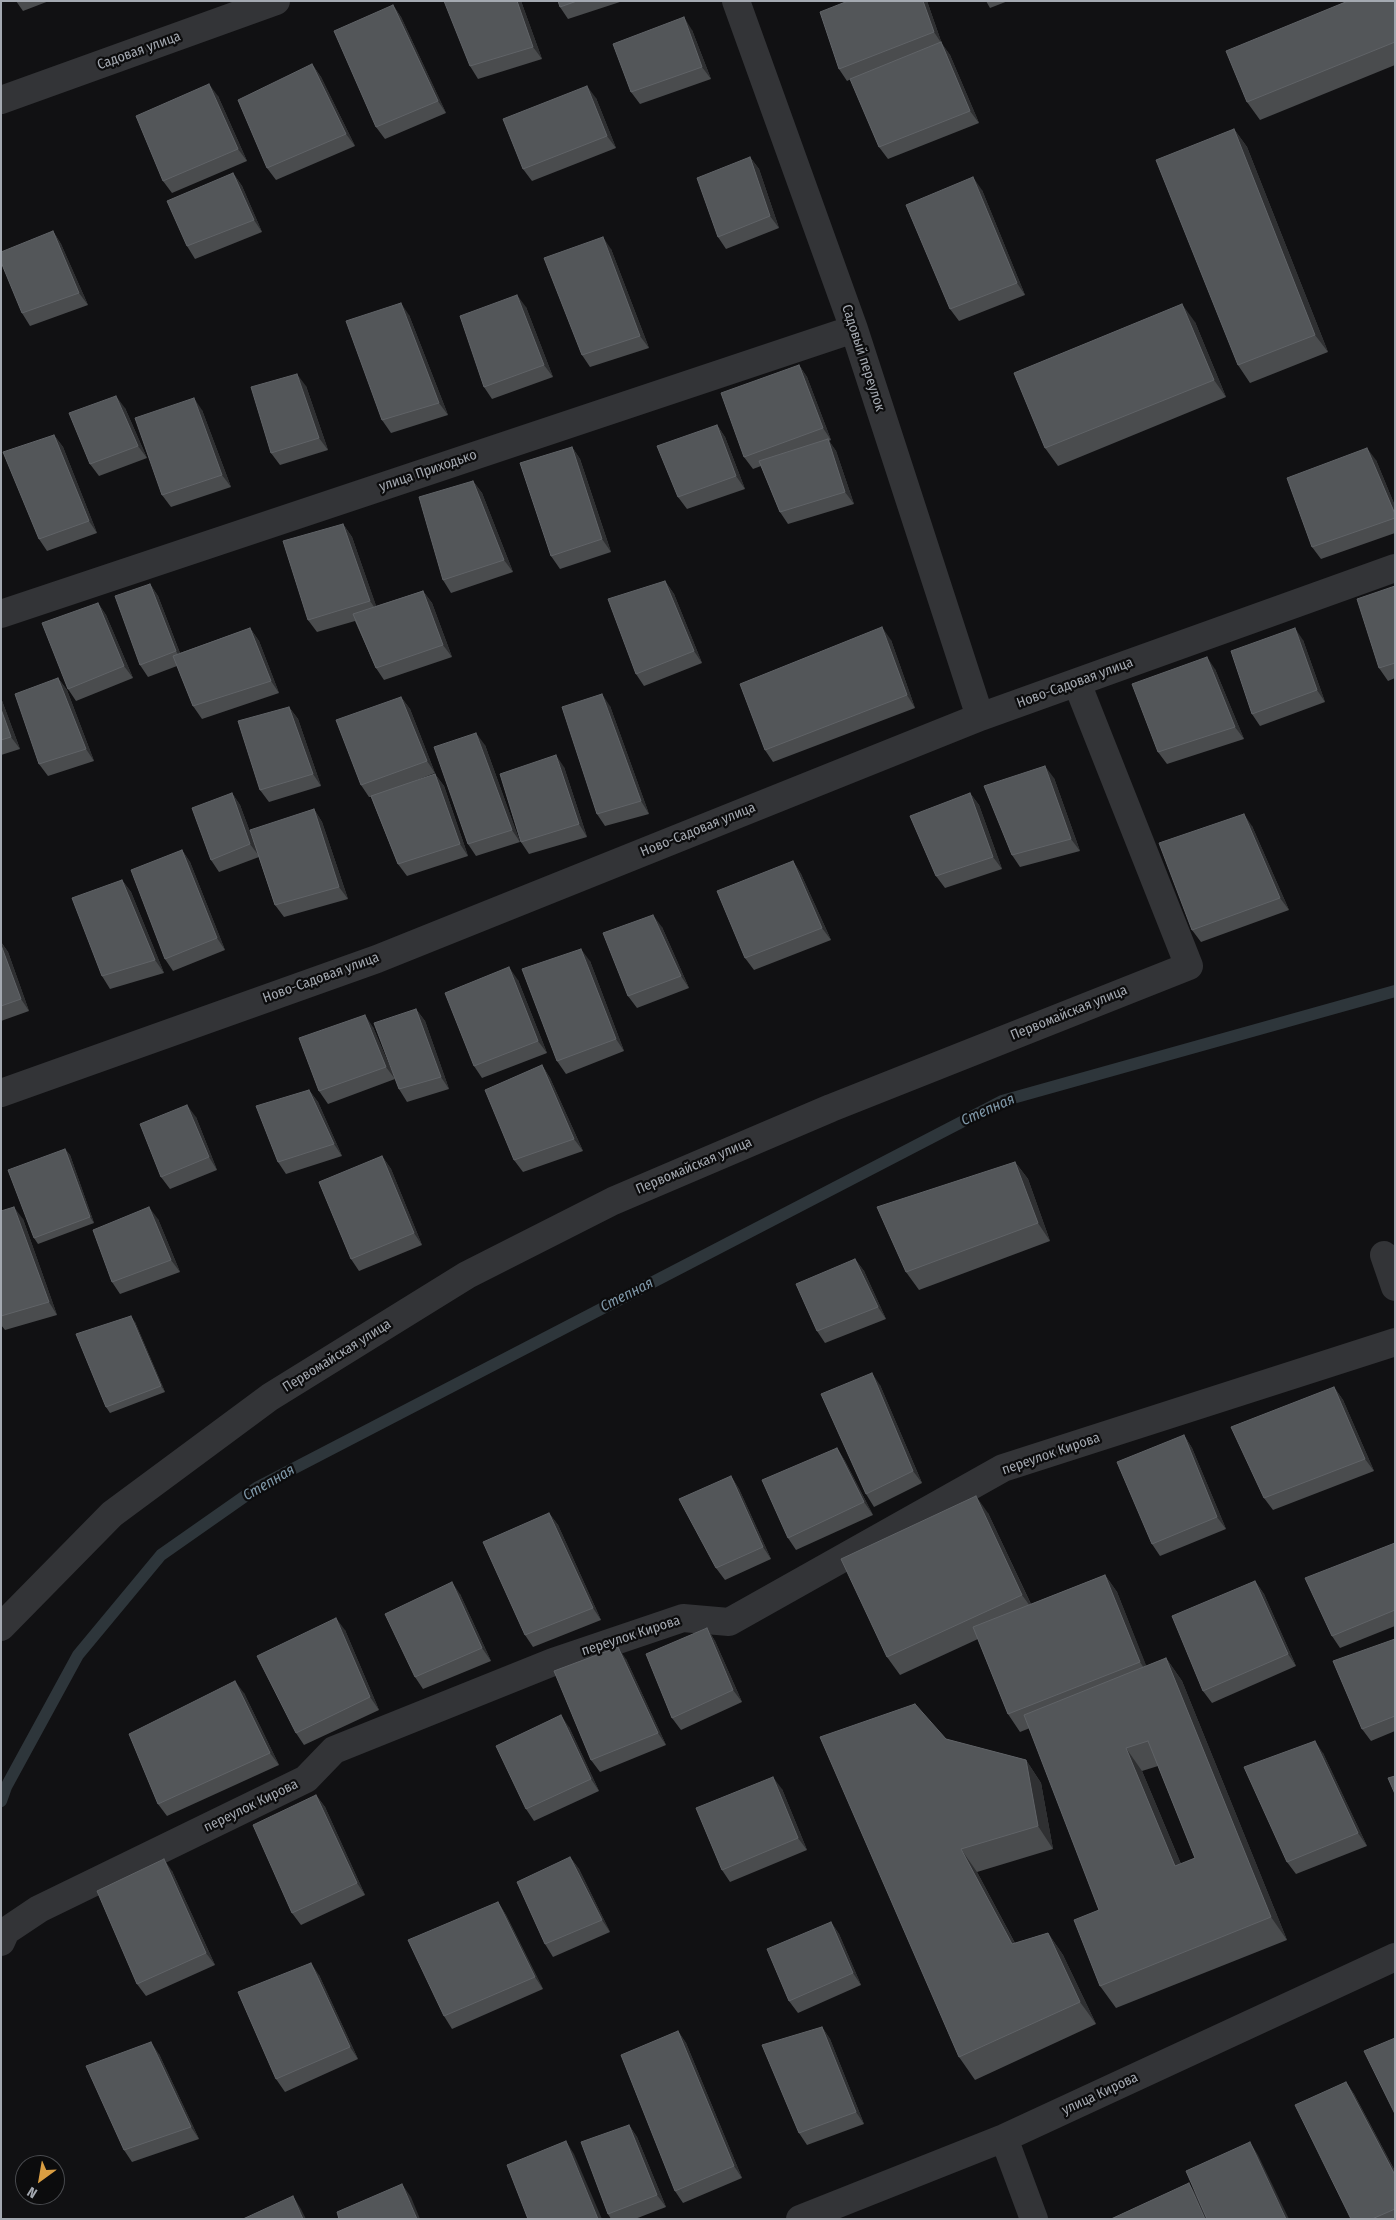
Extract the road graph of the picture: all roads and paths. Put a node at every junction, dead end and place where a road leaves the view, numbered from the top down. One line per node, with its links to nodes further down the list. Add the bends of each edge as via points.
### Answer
1 (276, 1): 3 (street, Садовая улица)
2 (736, 1): 4 (street, Садовый переулок)
3 (1, 100)
4 (854, 328): 6 (street, улица Приходько); 8 (street, Садовый переулок)
5 (1395, 568): 7 (street, Ново-Садовая улица)
6 (1, 614)
7 (1077, 683): 8 (street, Ново-Садовая улица); 13 (street, Первомайская улица, via 1189,966 831,1108 613,1201 467,1275 270,1397 112,1514)
8 (980, 717): 9 (street, Ново-Садовая улица, via 377,959)
9 (1, 1093)
10 (1384, 1255): 11 (street)
11 (1395, 1287)
12 (1395, 1342): 14 (street, переулок Кирова, via 1004,1468 729,1622 683,1618 553,1662 334,1750 306,1778 39,1909 6,1932)
13 (1, 1627)
14 (1, 1942)
15 (1395, 1957): 16 (street, улица Кирова)
16 (1004, 2138): 17 (street, улица Кирова); 18 (street)
17 (800, 2219)
18 (1034, 2219)

